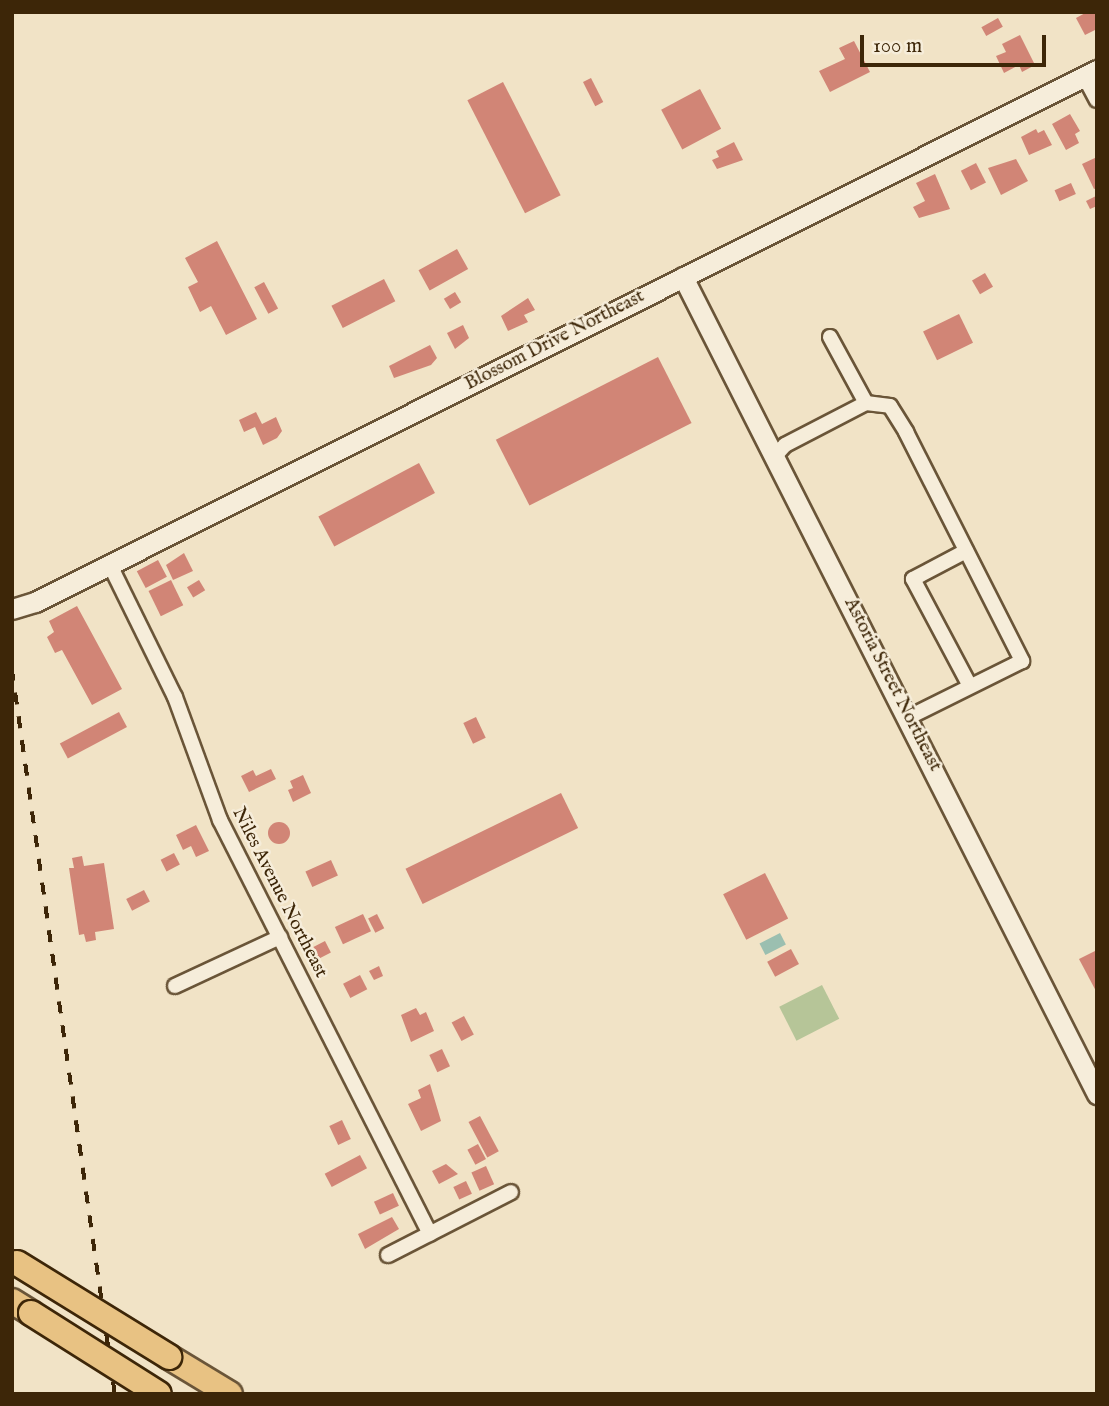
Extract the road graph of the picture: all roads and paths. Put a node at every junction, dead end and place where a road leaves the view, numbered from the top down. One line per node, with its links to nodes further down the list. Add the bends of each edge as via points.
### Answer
1 (1091, 73): 2 (street); 3 (street, Blossom Drive Northeast)
2 (1097, 100)
3 (683, 277): 6 (street, Astoria Street Northeast); 8 (street, Blossom Drive Northeast)
4 (830, 337): 5 (street)
5 (866, 402): 6 (street, via 785,445); 7 (street, via 890,406)
6 (776, 455): 11 (street, Astoria Street Northeast)
7 (966, 551): 10 (street, via 1021,661); 10 (street, via 913,579)
8 (109, 563): 9 (street, Blossom Drive Northeast); 12 (street, Niles Avenue Northeast, via 175,697 216,810)
9 (12, 609)
10 (970, 686): 11 (street)
11 (909, 718): 14 (street, Astoria Street Northeast)
12 (279, 937): 13 (street); 16 (street, Niles Avenue Northeast)
13 (175, 986)
14 (1097, 1094)
15 (511, 1192): 16 (street)
16 (430, 1234): 17 (street)
17 (388, 1255)
18 (14, 1261): 20 (highway, bridge)
19 (21, 1307): 21 (highway, bridge)
20 (228, 1392)
21 (159, 1394)

